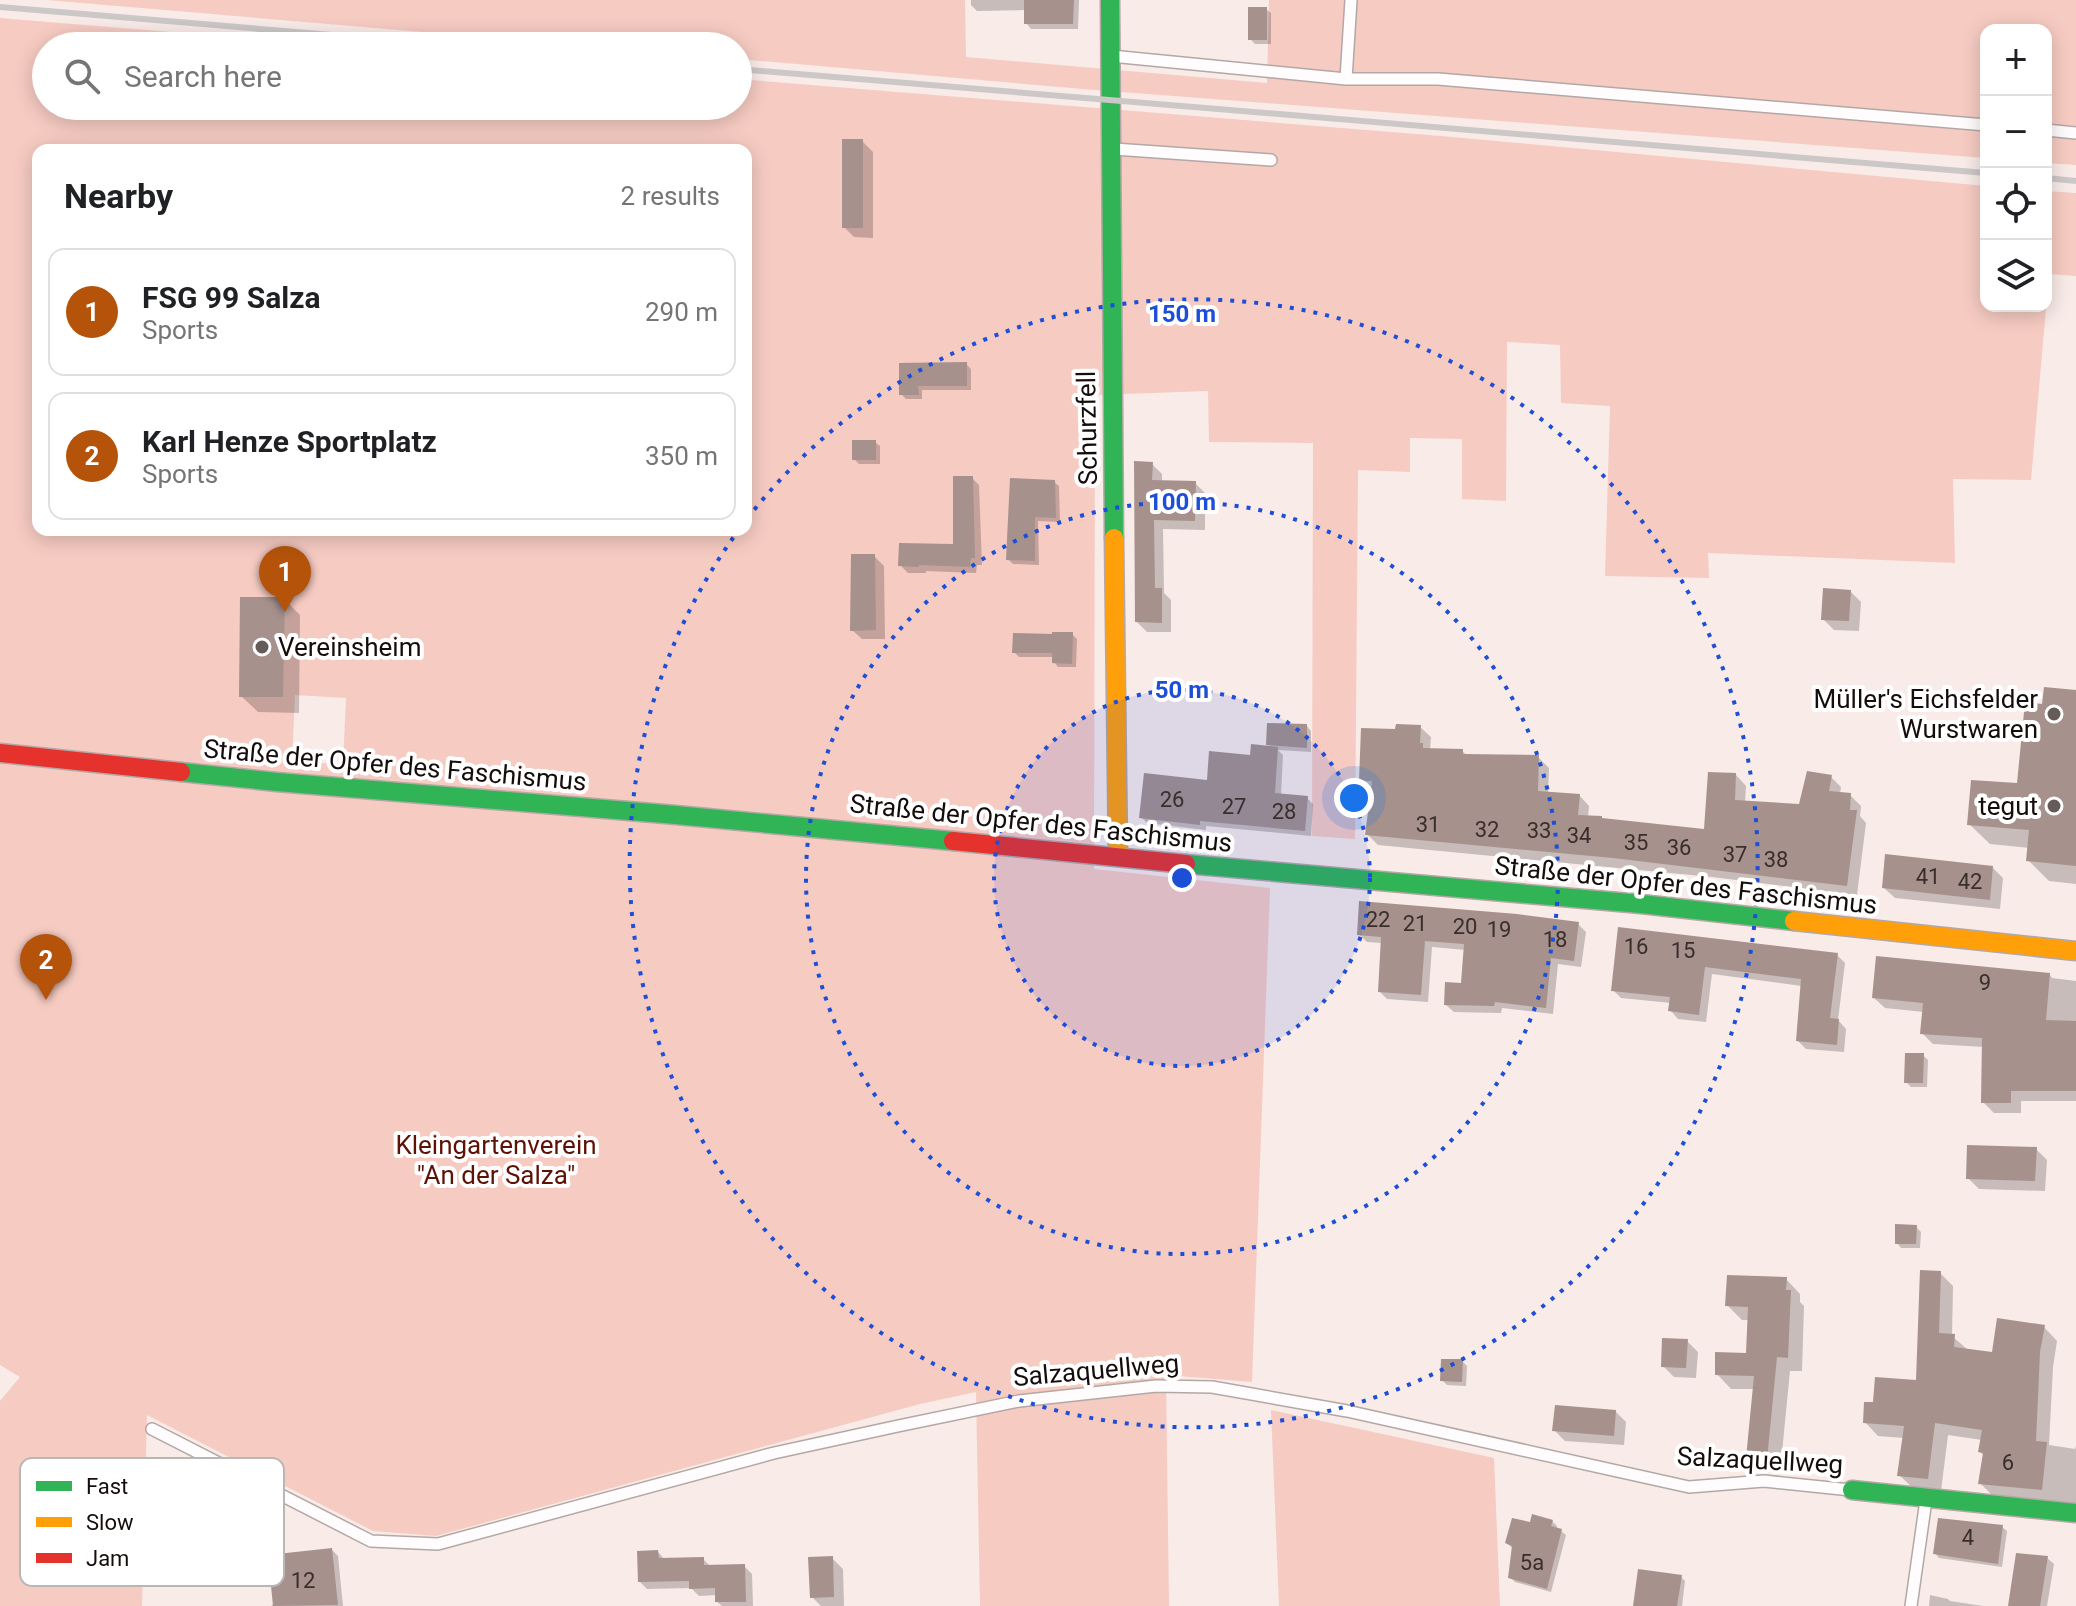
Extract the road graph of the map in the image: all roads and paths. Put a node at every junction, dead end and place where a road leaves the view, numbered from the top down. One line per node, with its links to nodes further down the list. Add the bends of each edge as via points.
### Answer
1 (1110, 0): 3 (street, Schurzfell)
2 (1351, 0): 4 (lane)
3 (1110, 56): 4 (lane); 8 (street, Schurzfell)
4 (1346, 79): 5 (lane, via 1438,79)
5 (1980, 124)
6 (2052, 131): 7 (lane)
7 (2076, 133)
8 (1110, 149): 9 (lane); 11 (street, Schurzfell)
9 (1271, 160)
10 (0, 753): 11 (street, Straße der Opfer des Faschismus)
11 (1118, 856): 12 (street, Straße der Opfer des Faschismus)
12 (2076, 951)
13 (152, 1429): 14 (lane, Salzaquellweg)
14 (209, 1458)
15 (1852, 1490): 16 (street, Salzaquellweg); 17 (lane, Salzaquellweg, via 1764,1481 1689,1487 1347,1411 1212,1387 1156,1386 1019,1401 774,1453 438,1544 371,1541)
16 (1926, 1496): 18 (street, Salzaquellweg); 19 (lane)
17 (284, 1497)
18 (2076, 1513)
19 (1911, 1606)

